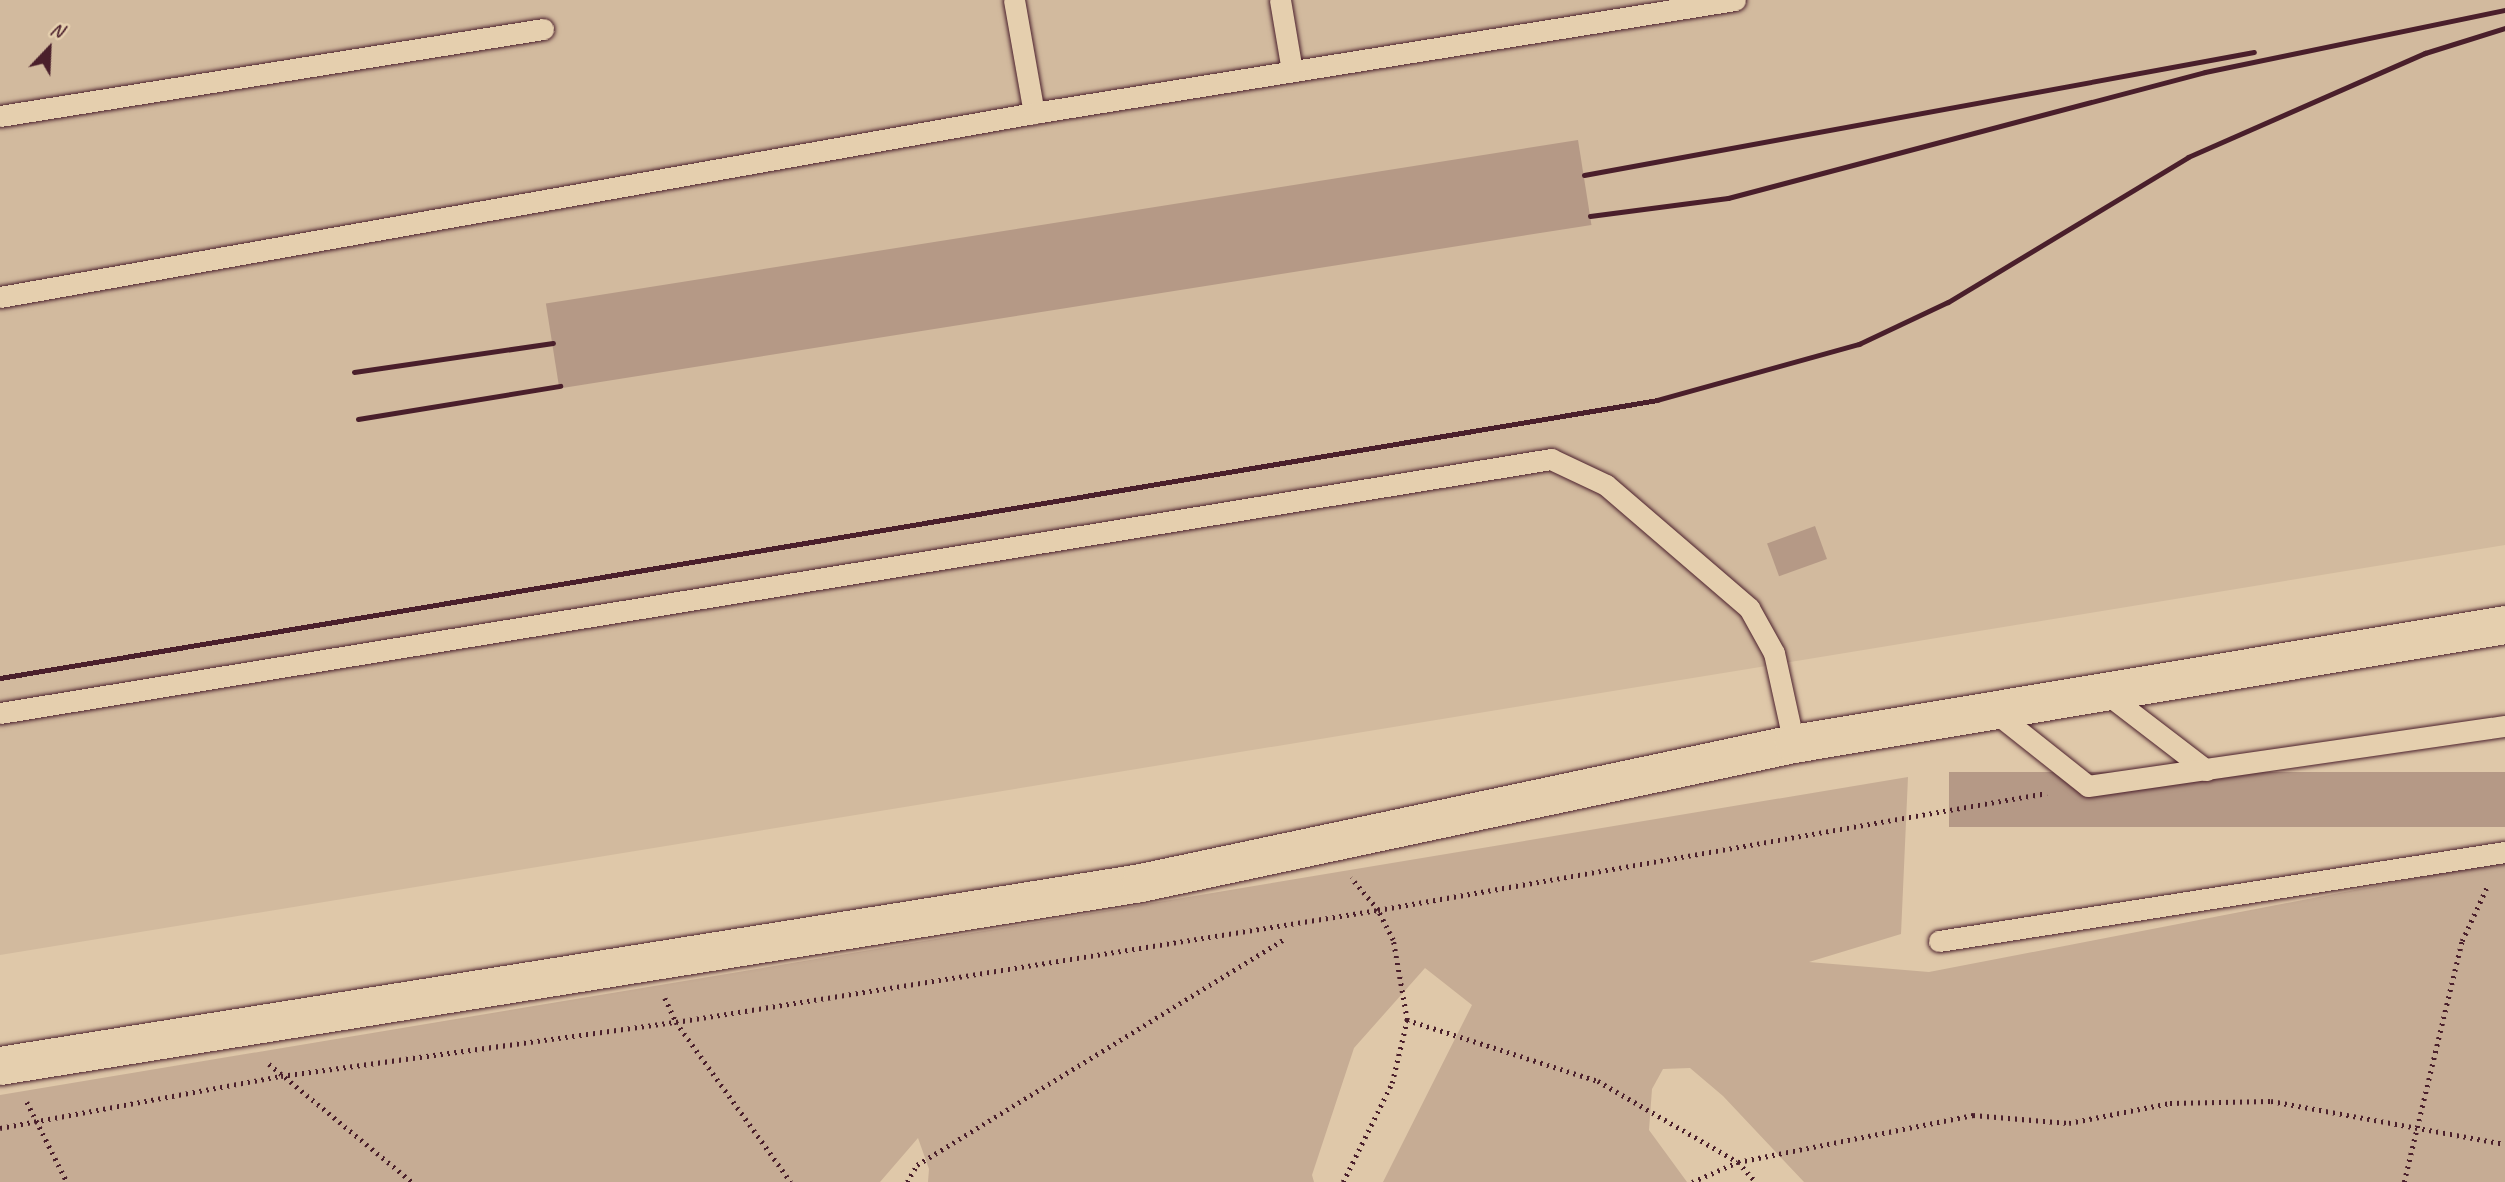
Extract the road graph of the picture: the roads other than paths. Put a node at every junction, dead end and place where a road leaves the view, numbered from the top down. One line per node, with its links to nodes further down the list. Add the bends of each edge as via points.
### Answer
1 (1014, 0): 6 (lane)
2 (1280, 0): 5 (lane)
3 (1735, 0): 5 (lane)
4 (543, 29): 7 (lane)
5 (1292, 71): 6 (lane)
6 (1034, 113): 8 (lane)
7 (0, 116)
8 (0, 296)
9 (2505, 625): 10 (street)
10 (2108, 694): 12 (street); 15 (lane)
11 (0, 713): 14 (lane, via 1551,459 1606,485 1749,608 1774,653)
12 (1996, 713): 14 (street); 15 (lane, via 2088,786)
13 (2505, 726): 15 (lane)
14 (1794, 744): 18 (street, via 1141,883)
15 (2206, 770)
16 (2504, 852): 17 (lane)
17 (1939, 942)
18 (5, 1065)

